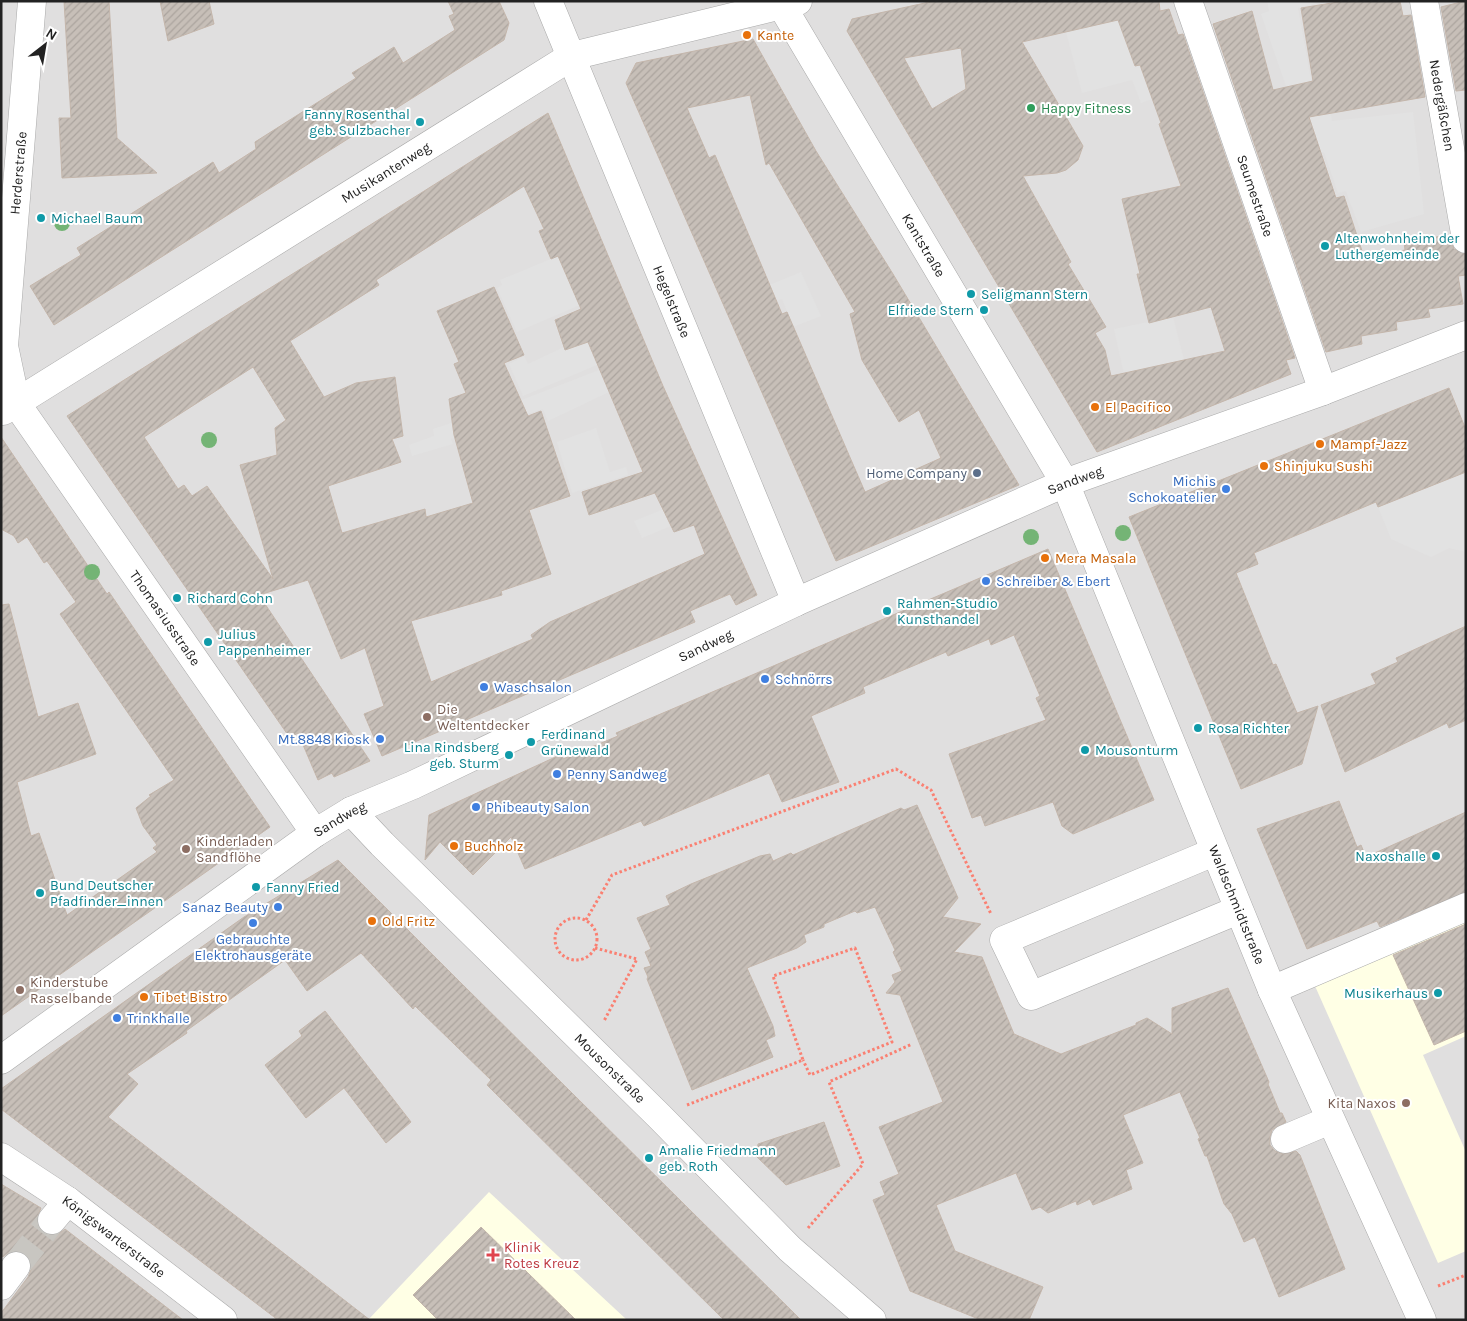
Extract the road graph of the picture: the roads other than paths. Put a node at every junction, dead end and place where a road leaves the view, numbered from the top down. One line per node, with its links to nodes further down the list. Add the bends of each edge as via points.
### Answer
1 (32, 1): 10 (street, Herderstraße, via 4,346)
2 (548, 1): 6 (street, Hegelstraße)
3 (1188, 1): 9 (street, Seumestraße)
4 (1424, 1): 7 (street, Nedergäßchen)
5 (790, 3): 6 (street, Musikantenweg); 11 (street, Kantstraße)
6 (572, 56): 10 (street, Musikantenweg); 12 (street, Hegelstraße)
7 (1466, 239)
8 (1466, 335): 9 (street, Sandweg)
9 (1323, 391): 11 (street, Sandweg)
10 (8, 407): 14 (street, Thomasiusstraße)
11 (1064, 483): 12 (street, Sandweg); 15 (street, Waldschmidtstraße)
12 (796, 602): 13 (street, Sandweg, via 413,785)
13 (351, 811): 14 (street, Sandweg); 24 (street, Mousonstraße, via 790,1249)
14 (315, 833): 19 (street, Sandweg)
15 (1214, 852): 17 (street, Waldschmidtstraße); 17 (street, via 1004,940 1030,996)
16 (1466, 907): 18 (street)
17 (1238, 910): 18 (street, Waldschmidtstraße)
18 (1272, 990): 20 (street, Waldschmidtstraße)
19 (1, 1060)
20 (1330, 1120): 21 (street); 25 (street, Waldschmidtstraße)
21 (1285, 1139)
22 (1, 1158): 23 (street, Königswarterstraße, via 60,1210)
23 (223, 1320)
24 (872, 1320)
25 (1422, 1320)

